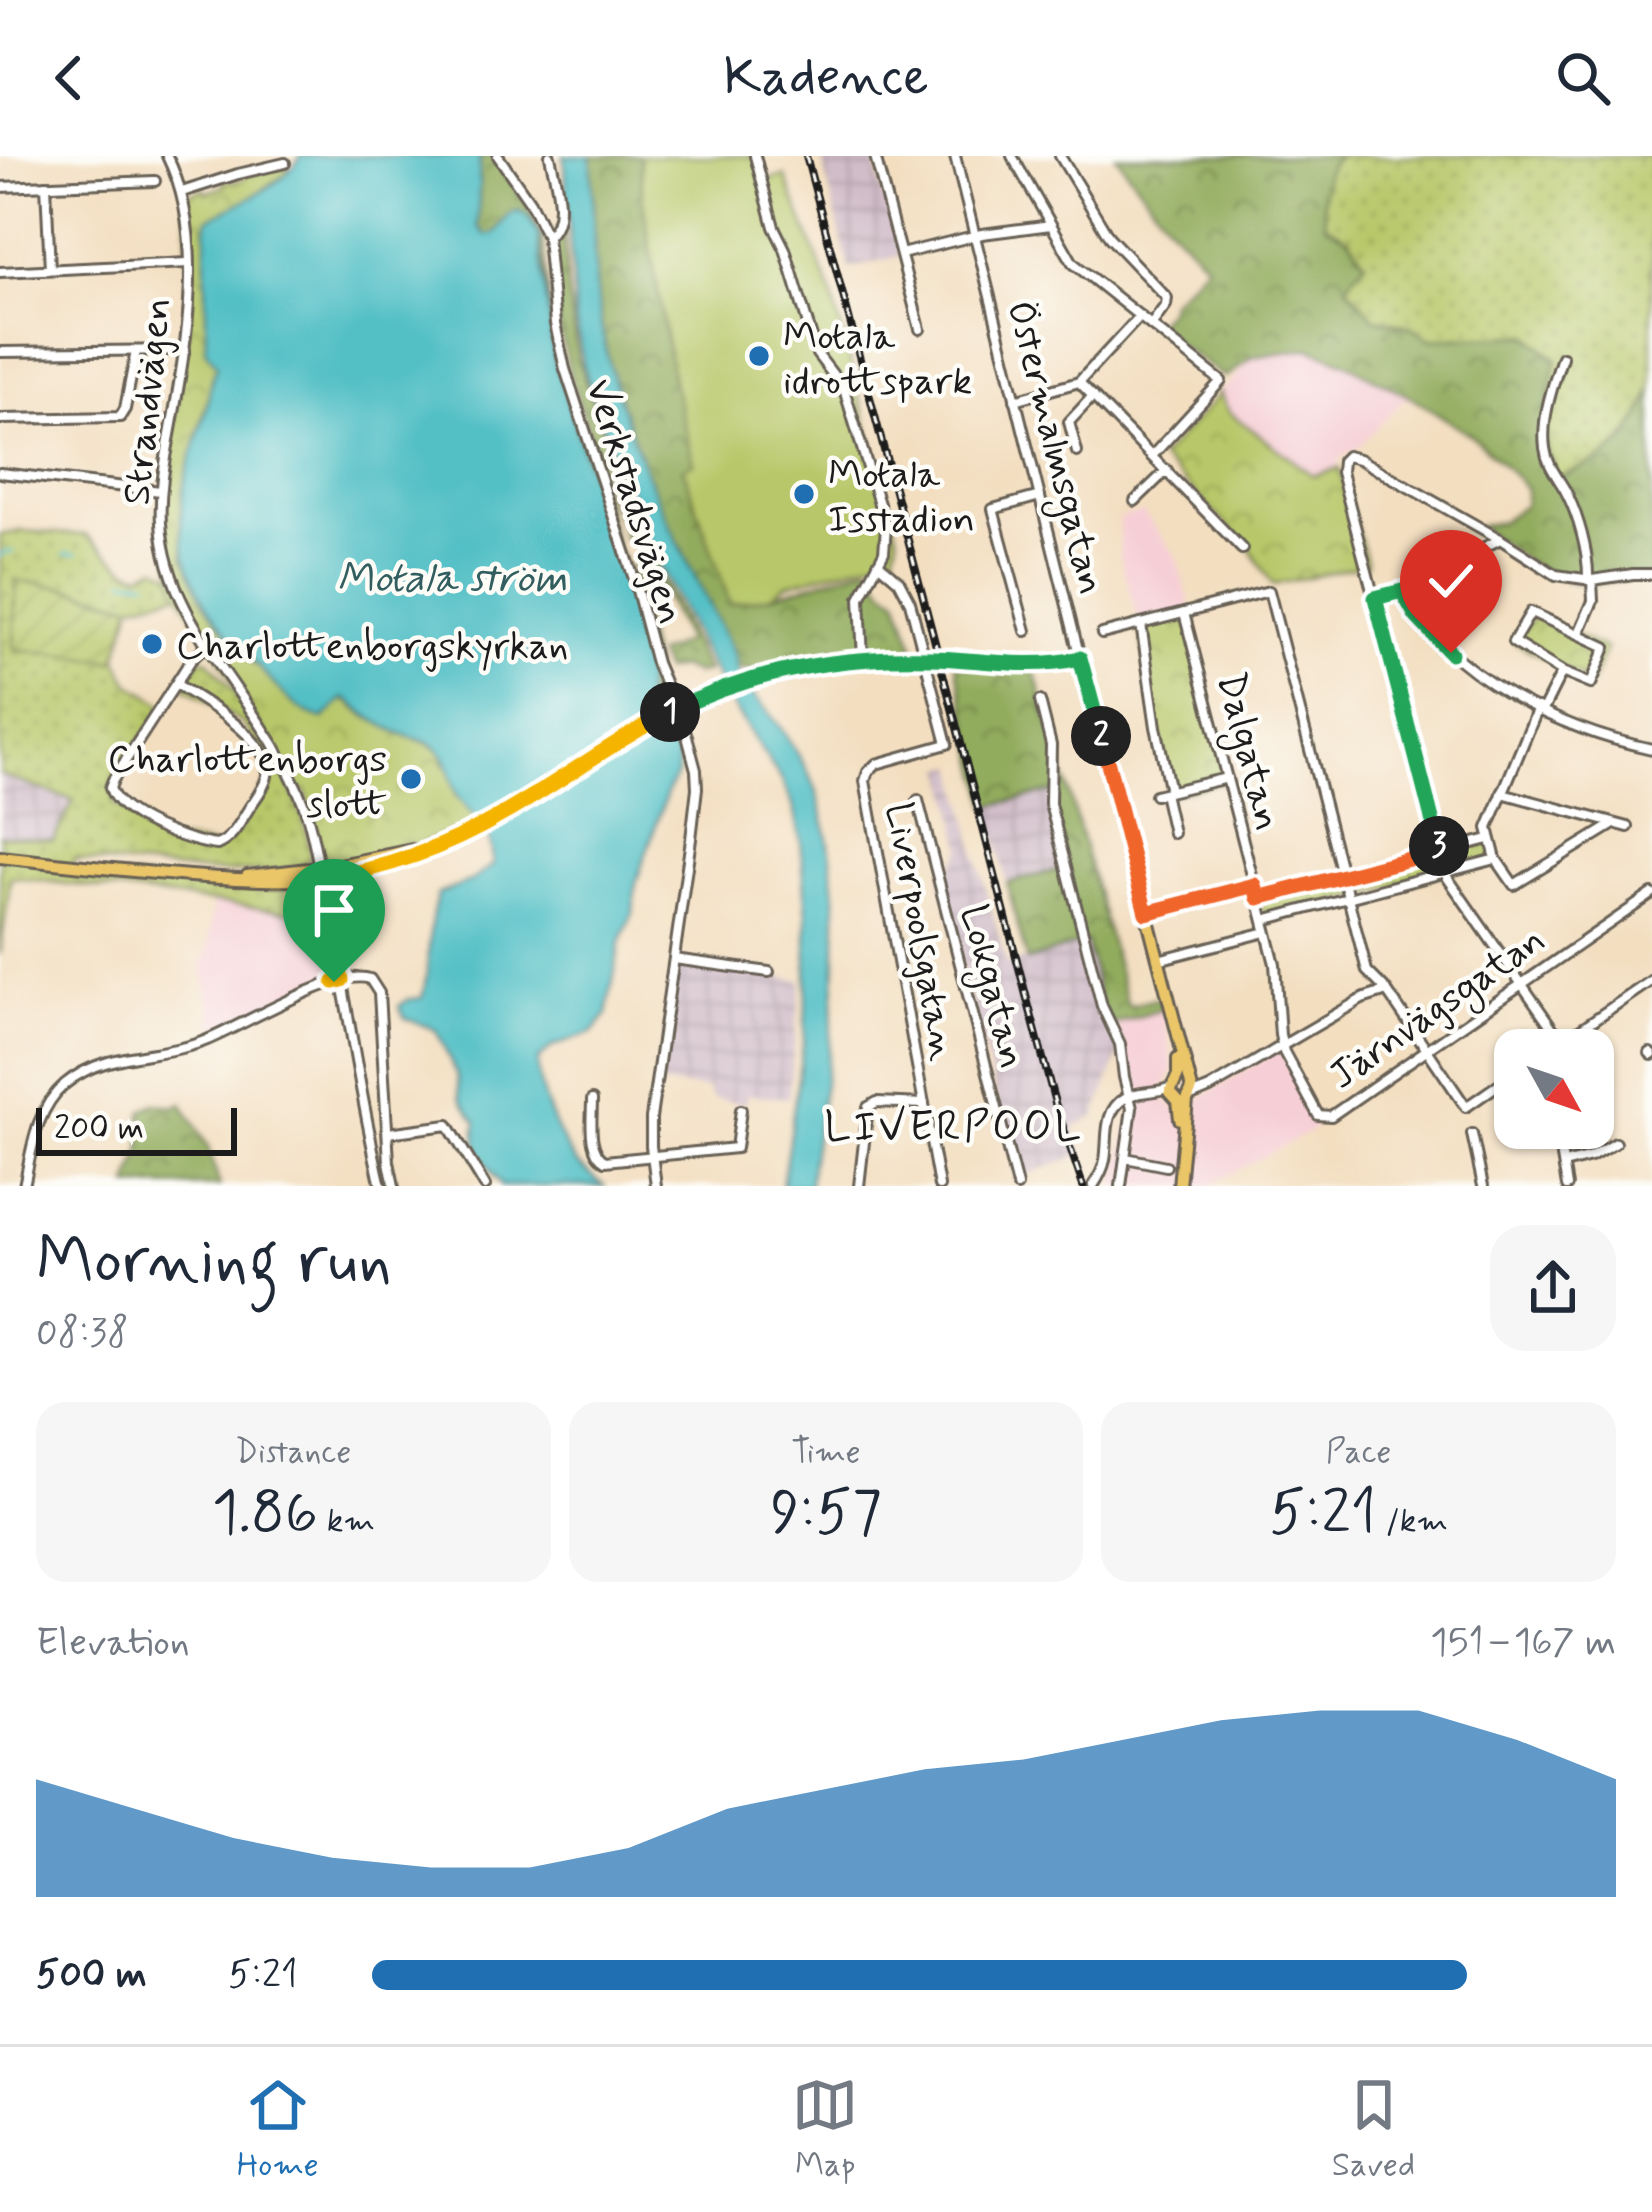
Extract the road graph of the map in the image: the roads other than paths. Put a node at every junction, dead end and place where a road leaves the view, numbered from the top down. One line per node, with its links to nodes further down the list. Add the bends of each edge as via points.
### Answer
1 (167, 156): 13 (street, Strandvägen)
2 (498, 156): 16 (street, Verkstadsvägen)
3 (550, 156): 16 (street, via 560,212)
4 (755, 156): 41 (street, via 817,354 853,416 887,534)
5 (875, 156): 17 (street)
6 (955, 156): 15 (street, Östermalmsgatan)
7 (1012, 156): 14 (street)
8 (1060, 156): 22 (street, via 1109,237 1166,296)
9 (285, 163): 13 (street)
10 (155, 182): 11 (street)
11 (46, 185): 12 (street); 19 (street)
12 (0, 187)
13 (182, 192): 18 (street, Strandvägen)
14 (1051, 225): 15 (street); 21 (street, via 1080,271)
15 (975, 236): 17 (street); 30 (street, Östermalmsgatan)
16 (547, 237): 58 (street, Verkstadsvägen, via 565,369)
17 (901, 254): 23 (street)
18 (188, 262): 19 (street); 24 (street, Strandvägen)
19 (50, 269): 20 (street)
20 (0, 272)
21 (1140, 316): 22 (street); 28 (street)
22 (1151, 325): 33 (street, via 1221,382)
23 (920, 329)
24 (184, 350): 25 (street); 36 (street, Strandvägen)
25 (136, 351): 26 (street); 31 (street, via 120,417)
26 (0, 352)
27 (1562, 357): 43 (street, via 1545,449 1570,501)
28 (1079, 382): 29 (street); 30 (street)
29 (1093, 396): 32 (street, via 1069,422); 33 (street)
30 (1015, 400): 37 (street, Östermalmsgatan)
31 (0, 419)
32 (1077, 452)
33 (1152, 456): 34 (street)
34 (1166, 470): 38 (street); 40 (street)
35 (0, 473): 36 (street)
36 (161, 491): 51 (street, Strandvägen, via 170,575)
37 (1040, 496): 48 (street, via 993,508); 52 (street, Östermalmsgatan)
38 (1135, 501)
39 (1500, 539): 43 (street, via 1556,575); 44 (street); 45 (street, via 1347,456 1341,472)
40 (1242, 549)
41 (878, 563): 53 (street, via 860,598); 98 (street, Liverpoolsgatan, via 910,602 947,744 876,764 865,781)
42 (1652, 574): 43 (street)
43 (1590, 580): 49 (street, via 1593,601)
44 (1402, 591): 45 (street); 57 (street, via 1451,653)
45 (1375, 598): 68 (street)
46 (1184, 613): 47 (street); 60 (street, Dalgatan); 73 (street, via 1269,591)
47 (1142, 624): 50 (street); 61 (street)
48 (1026, 632)
49 (1579, 633): 54 (street, via 1606,647 1591,684); 54 (street, via 1531,612 1513,642)
50 (1102, 634)
51 (208, 644): 55 (street); 72 (street, Strandvägen, via 287,766)
52 (1080, 658): 53 (main road, bridge); 78 (main road, Östermalmsgatan)
53 (863, 660): 58 (main road, via 752,678)
54 (1562, 672): 57 (street)
55 (176, 684): 55 (street, via 111,793 156,826 220,844 262,789 266,764 240,726)
56 (1040, 701): 96 (street, via 1051,745 1050,804)
57 (1540, 709): 59 (street, via 1578,729); 62 (street)
58 (676, 710): 72 (main road, via 483,825); 81 (street, Verkstadsvägen, via 697,788)
59 (1652, 748)
60 (1227, 778): 61 (street); 74 (street, Dalgatan)
61 (1163, 793): 66 (street)
62 (1502, 793): 64 (street); 67 (street)
63 (918, 800): 115 (street, Lokgatan)
64 (1614, 824): 65 (street); 70 (street, via 1514,885)
65 (1628, 827)
66 (1174, 833)
67 (1490, 839): 68 (street); 70 (street)
68 (1440, 851): 71 (street); 73 (street)
69 (0, 856): 72 (main road, via 220,878)
70 (1496, 859): 71 (street)
71 (1445, 872): 76 (street); 87 (street)
72 (320, 874): 85 (street, Strandvägen)
73 (1343, 877): 76 (street); 77 (street)
74 (1255, 885): 77 (street, Dalgatan); 78 (street)
75 (1652, 894): 87 (street, Järnvägsgatan)
76 (1348, 897): 79 (street); 83 (street)
77 (1258, 898): 79 (street, Dalgatan)
78 (1146, 913): 82 (main road, Östermalmsgatan)
79 (1264, 920): 80 (street, Dalgatan)
80 (1267, 932): 82 (street); 92 (street, Dalgatan)
81 (674, 959): 84 (street); 104 (street, Verkstadsvägen)
82 (1158, 960): 95 (main road, Östermalmsgatan)
83 (1366, 971): 88 (street); 89 (street)
84 (769, 972)
85 (342, 980): 100 (street, via 364,976 378,988); 108 (street, via 198,1044 79,1074 40,1118); 109 (street, Strandvägen)
86 (1652, 980): 91 (street)
87 (1522, 983): 90 (street); 93 (street, Järnvägsgatan)
88 (1387, 992): 89 (street); 93 (street)
89 (1362, 999): 92 (street)
90 (1553, 1029)
91 (1581, 1029)
92 (1282, 1045): 93 (street, Järnvägsgatan, via 1324,1118); 95 (street, via 1205,1089)
93 (1424, 1049): 94 (street, via 1466,1107)
94 (1494, 1088)
95 (1179, 1091): 96 (street); 118 (main road, Östermalmsgatan)
96 (1130, 1096): 105 (street); 116 (street, via 1109,1118 1104,1166)
97 (592, 1100): 104 (street, via 599,1159)
98 (924, 1104): 113 (street, via 868,1107); 114 (street, Liverpoolsgatan)
99 (740, 1110): 104 (street, via 736,1148)
100 (388, 1133): 110 (street); 111 (street, via 448,1125)
101 (1472, 1134): 119 (street)
102 (1616, 1143): 106 (street)
103 (1561, 1149): 106 (street)
104 (652, 1155): 112 (street, Verkstadsvägen)
105 (1126, 1158): 107 (street); 117 (street)
106 (1564, 1164): 120 (street)
107 (1166, 1166)
108 (25, 1186)
109 (381, 1186)
110 (394, 1186)
111 (485, 1186)
112 (656, 1186)
113 (859, 1186)
114 (939, 1186)
115 (1017, 1186)
116 (1093, 1186)
117 (1121, 1186)
118 (1176, 1186)
119 (1483, 1186)
120 (1567, 1186)

